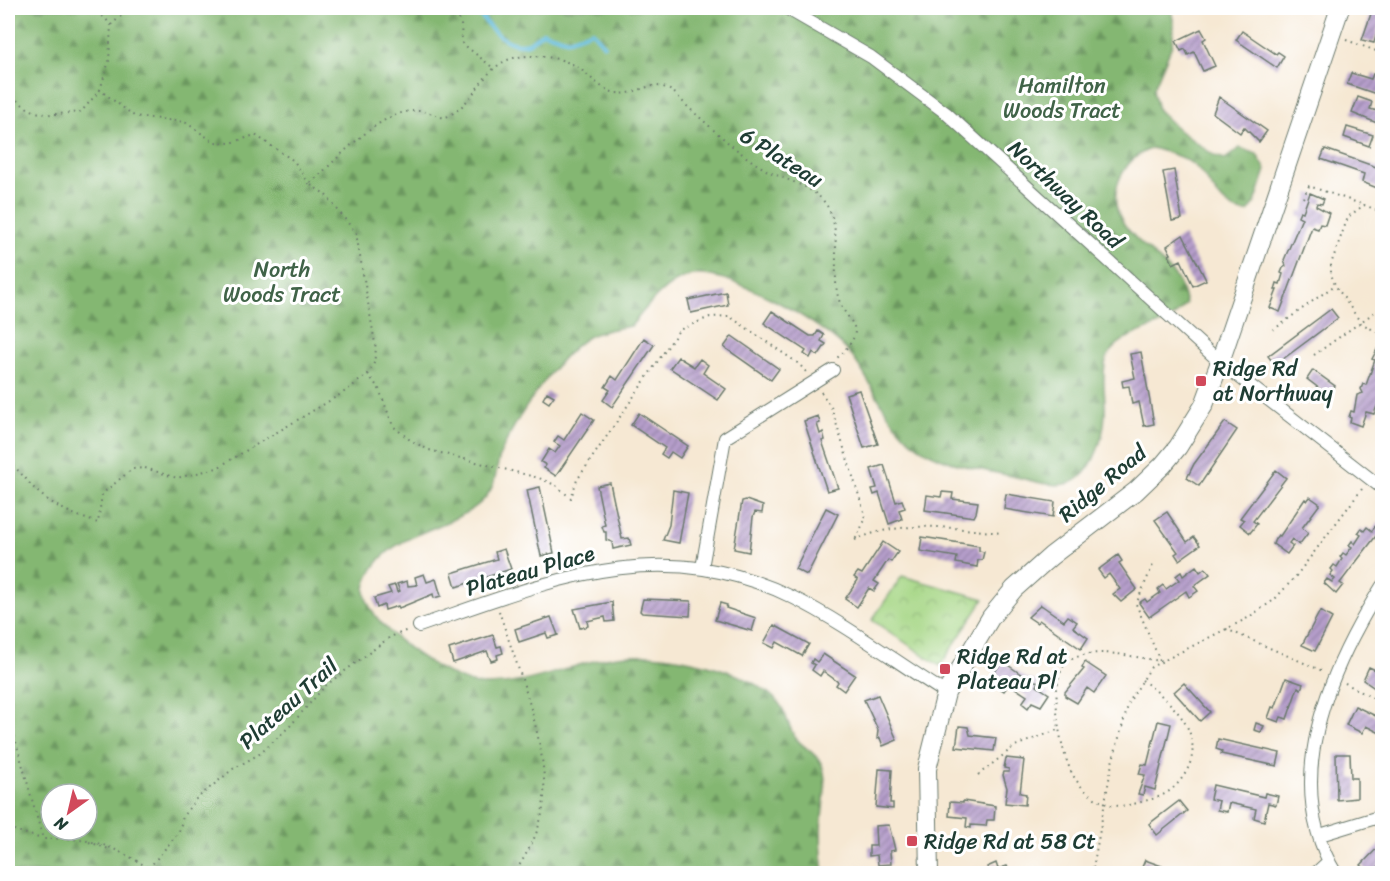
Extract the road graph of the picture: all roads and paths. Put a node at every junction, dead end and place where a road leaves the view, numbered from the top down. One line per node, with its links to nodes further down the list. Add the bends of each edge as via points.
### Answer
1 (86, 8): 6 (path)
2 (130, 8): 6 (path)
3 (454, 8): 9 (path, via 461,24 462,43)
4 (786, 8): 22 (street, Northway Road, via 871,57 946,113)
5 (1340, 8): 7 (street, Ridge Road)
6 (111, 25): 10 (path, via 109,62)
7 (1330, 35): 8 (path); 22 (street, Ridge Road)
8 (1383, 53)
9 (492, 68): 12 (path, via 458,112 444,118 411,111 388,118 371,128); 23 (path, 6 Plateau, via 530,56 569,62 608,91 619,94 655,84 672,92 763,169 803,185 826,204 834,228 837,295 854,323 855,334 850,345 832,362)
10 (100, 90): 11 (path, via 81,112 42,115); 12 (path, via 134,116 185,122 214,142 231,143 255,135 294,160)
11 (8, 92)
12 (309, 184): 24 (path, via 325,194 356,233 376,349)
13 (1303, 198): 14 (path, via 1309,186)
14 (1364, 205): 15 (path); 16 (path, via 1348,217 1331,264)
15 (1383, 212)
16 (1335, 285): 18 (path); 19 (path)
17 (1383, 308): 18 (path)
18 (1361, 323): 20 (path); 21 (path)
19 (1273, 330)
20 (1383, 335)
21 (1314, 355)
22 (1220, 362): 29 (street, Northway Road); 41 (street, Ridge Road, via 1204,405 1170,456 1136,490 1014,589 991,618)
23 (833, 370): 25 (street)
24 (368, 374): 25 (path, via 379,389 393,426 410,440 429,450 539,478 571,498 577,480 679,330 695,322 729,316 799,364); 26 (path, via 217,468 177,478 146,468 132,469 102,494 98,523 47,500)
25 (814, 382): 31 (path, via 831,407 866,518 855,540 868,534 922,525); 33 (street, via 725,438)
26 (8, 462)
27 (1383, 462): 28 (path)
28 (1378, 469)
29 (1383, 488)
30 (1362, 489): 37 (path, via 1288,585 1260,610)
31 (1001, 533)
32 (1153, 565): 38 (path, via 1136,604)
33 (702, 568): 35 (street, Plateau Place, via 651,565 604,569); 41 (street, Plateau Place, via 753,580 801,602)
34 (1383, 586): 39 (street)
35 (495, 600): 36 (street, Plateau Place); 56 (path, via 532,714 542,765 544,800 540,824)
36 (419, 626): 54 (path, Plateau Trail, via 390,638 326,686 261,753 233,769 196,799 183,816 179,832)
37 (1226, 629): 38 (path); 39 (path)
38 (1160, 662): 40 (path); 44 (path, via 1114,654 1071,659 1061,667 1056,685)
39 (1335, 677): 42 (path); 50 (street, via 1312,749 1311,788)
40 (1142, 680): 46 (path, via 1129,702); 46 (path, via 1166,698 1185,720 1192,762 1181,780 1163,796 1121,806)
41 (946, 693): 57 (street, Ridge Road, via 927,769)
42 (1383, 703)
43 (8, 713): 48 (path)
44 (1060, 729): 45 (path, via 1015,746); 46 (path, via 1073,776 1089,794)
45 (978, 775)
46 (1104, 803): 58 (path)
47 (1383, 816): 50 (street)
48 (39, 825)
49 (8, 828): 51 (path)
50 (1320, 835): 53 (street)
51 (39, 838)
52 (91, 842): 54 (path)
53 (1329, 861): 59 (street); 60 (street)
54 (150, 868): 55 (path, Plateau Trail)
55 (148, 873)
56 (514, 873)
57 (929, 873)
58 (1092, 873)
59 (1315, 873)
60 (1336, 873)

